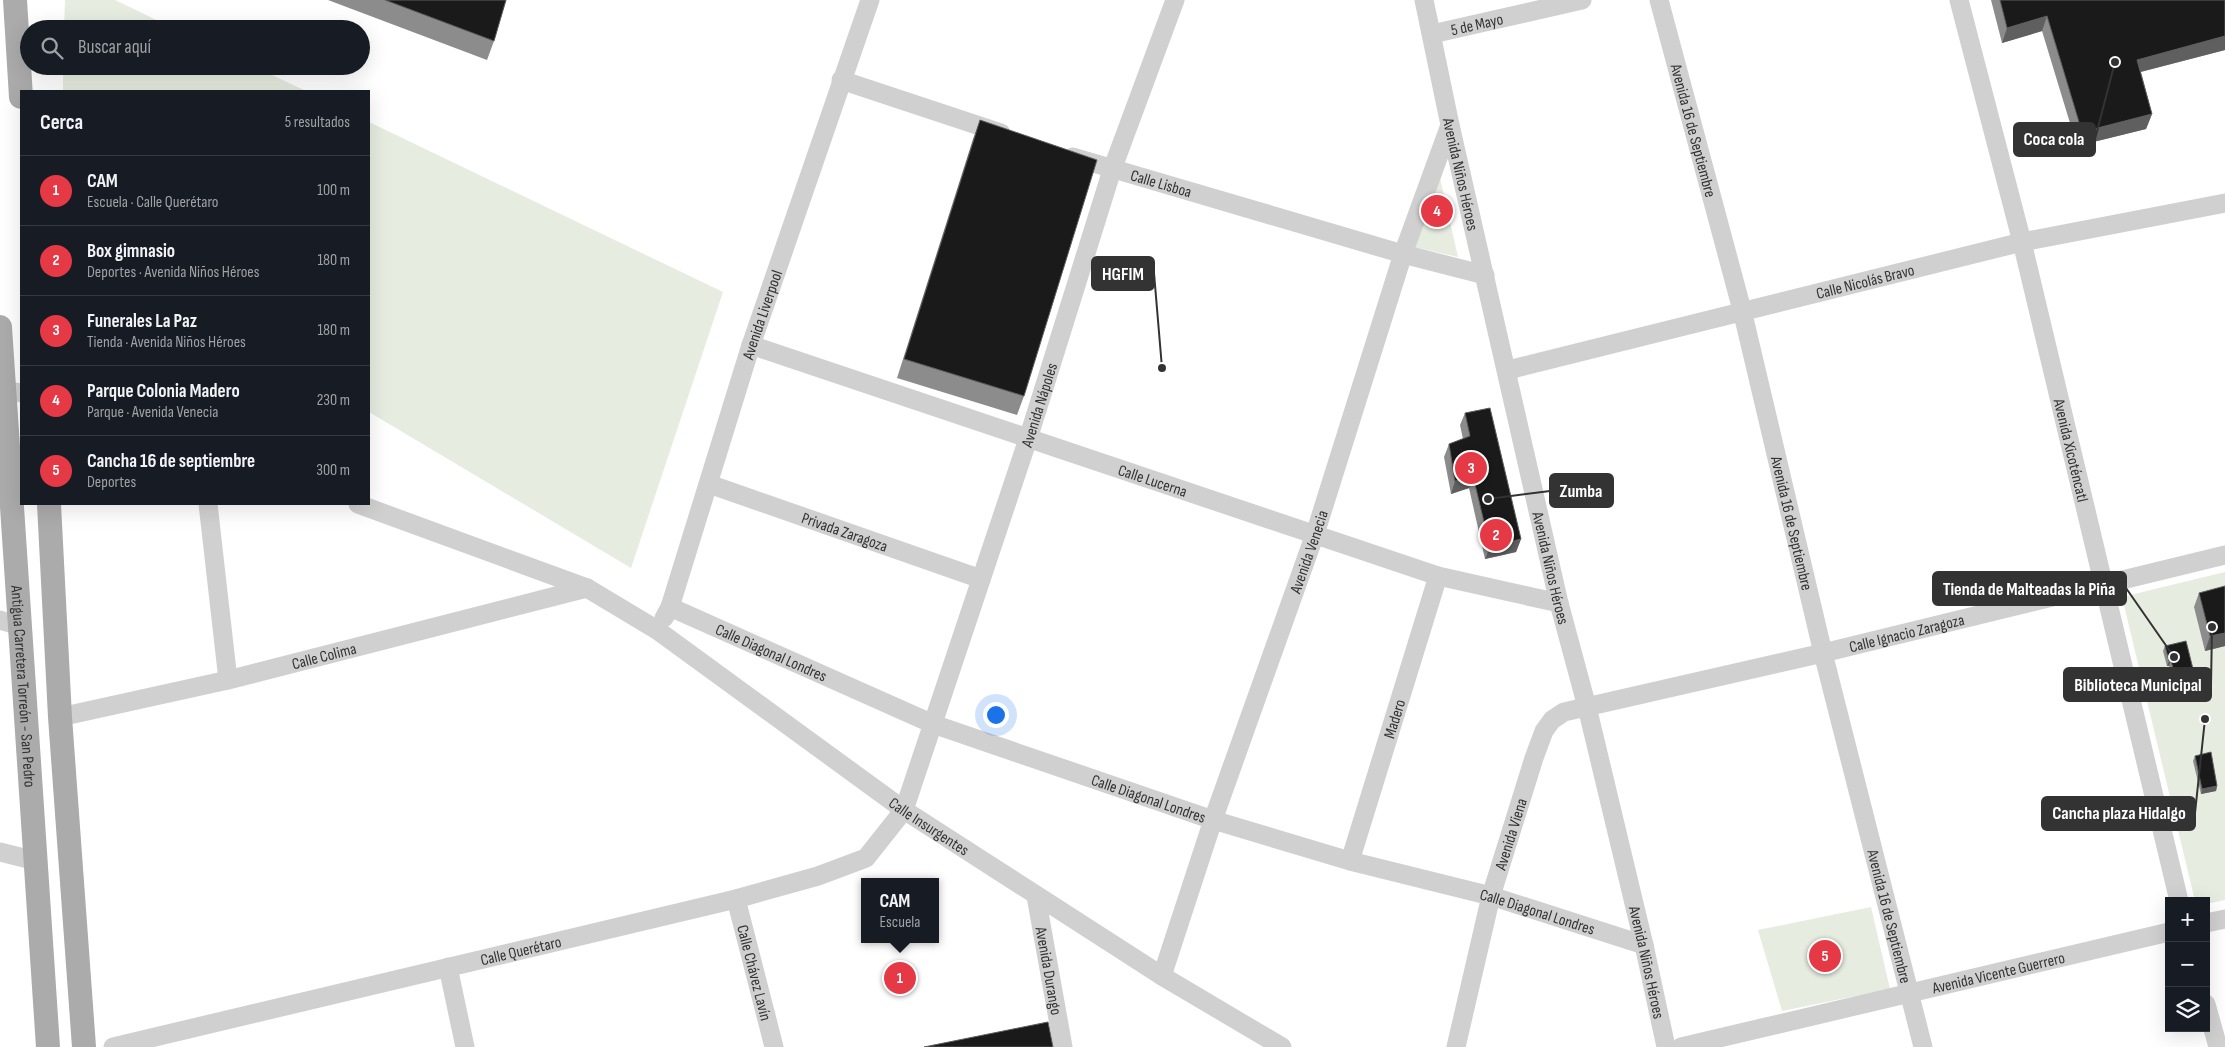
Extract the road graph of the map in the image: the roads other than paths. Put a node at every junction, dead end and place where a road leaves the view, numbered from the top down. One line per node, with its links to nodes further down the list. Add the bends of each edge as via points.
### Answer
1 (14, 0): 10 (main road)
2 (870, 0): 9 (street, Avenida Liverpool)
3 (1175, 0): 14 (street, Avenida Nápoles)
4 (1424, 0): 8 (street, Avenida Niños Héroes)
5 (1582, 0): 8 (street, 5 de Mayo)
6 (1659, 0): 19 (street, Avenida 16 de Septiembre)
7 (1959, 0): 16 (street, Avenida Xicoténcatl)
8 (1432, 34): 11 (street, Avenida Niños Héroes)
9 (841, 80): 12 (street); 21 (street, Avenida Liverpool)
10 (20, 90)
11 (1450, 125): 17 (street, Avenida Venecia); 18 (street, Avenida Niños Héroes)
12 (1019, 139)
13 (1056, 151): 14 (street, Calle Lisboa)
14 (1112, 170): 17 (street, Calle Lisboa); 24 (street, Avenida Nápoles)
15 (2225, 203): 16 (street, Calle Nicolás Bravo)
16 (2022, 242): 19 (street, Calle Nicolás Bravo); 33 (street, Avenida Xicoténcatl)
17 (1403, 254): 18 (street, Calle Lisboa); 29 (street, Avenida Venecia)
18 (1485, 275): 22 (street, Avenida Niños Héroes)
19 (1742, 310): 22 (street, Calle Nicolás Bravo); 39 (street, Avenida 16 de Septiembre)
20 (0, 326): 23 (main road, Antigua Carretera Torreón - San Pedro)
21 (751, 345): 24 (street, Calle Lucerna); 25 (street, Avenida Liverpool)
22 (1508, 370): 35 (street, Avenida Niños Héroes)
23 (13, 391): 37 (main road, Antigua Carretera Torreón - San Pedro)
24 (1028, 439): 29 (street, Calle Lucerna); 32 (street, Avenida Nápoles)
25 (709, 484): 32 (street, Privada Zaragoza); 36 (street, Avenida Liverpool)
26 (49, 505): 42 (main road, Antigua Carretera Torreón - San Pedro)
27 (208, 505): 40 (street)
28 (361, 505): 34 (street)
29 (1315, 534): 31 (street, Calle Lucerna); 45 (street, Avenida Venecia)
30 (2225, 555): 33 (street, Calle Ignacio Zaragoza)
31 (1438, 576): 35 (street, Calle Lucerna); 47 (street, Madero)
32 (981, 579): 43 (street, Avenida Nápoles)
33 (2105, 584): 39 (street, Calle Ignacio Zaragoza); 51 (street, Avenida Xicoténcatl)
34 (588, 588): 38 (street, Calle Insurgentes); 40 (street, Calle Colima)
35 (1559, 602): 41 (street, Avenida Niños Héroes)
36 (670, 607): 38 (street, Avenida Liverpool); 43 (street, Calle Diagonal Londres)
37 (10, 623): 48 (main road, Antigua Carretera Torreón - San Pedro)
38 (657, 630): 44 (street, Calle Insurgentes)
39 (1823, 653): 41 (street, Calle Ignacio Zaragoza); 59 (street, Avenida 16 de Septiembre)
40 (228, 680): 42 (street, Calle Colima)
41 (1587, 707): 50 (street, Avenida Viena, via 1564,712 1544,731); 56 (street, Avenida Niños Héroes)
42 (60, 717): 62 (main road, Antigua Carretera Torreón - San Pedro)
43 (932, 724): 44 (street, Avenida Nápoles); 45 (street, Calle Diagonal Londres)
44 (904, 810): 49 (street, Calle Insurgentes); 52 (street, Calle Querétaro, via 866,858 818,876)
45 (1213, 820): 47 (street, Calle Diagonal Londres); 58 (street, Avenida Venecia)
46 (0, 852): 48 (street)
47 (1350, 860): 50 (street, Calle Diagonal Londres)
48 (36, 861): 61 (main road, Antigua Carretera Torreón - San Pedro)
49 (1036, 896): 58 (street, Calle Insurgentes); 66 (street, Avenida Durango)
50 (1491, 896): 56 (street, Calle Diagonal Londres); 68 (street, Avenida Viena)
51 (2178, 897)
52 (736, 899): 57 (street, Calle Querétaro); 65 (street, Calle Chávez Lavín)
53 (2225, 919): 54 (street)
54 (2210, 922)
55 (2165, 933): 59 (street, Avenida Vicente Guerrero)
56 (1644, 945): 69 (street, Avenida Niños Héroes)
57 (448, 967): 63 (street, Calle Querétaro); 64 (street)
58 (1162, 976): 67 (street, Calle Insurgentes)
59 (1908, 994): 70 (street, Avenida Vicente Guerrero); 71 (street, Avenida 16 de Septiembre)
60 (2210, 1018): 72 (street)
61 (48, 1047)
62 (84, 1047)
63 (117, 1047)
64 (465, 1047)
65 (774, 1047)
66 (1063, 1047)
67 (1282, 1047)
68 (1456, 1047)
69 (1666, 1047)
70 (1681, 1047)
71 (1923, 1047)
72 (2218, 1047)

